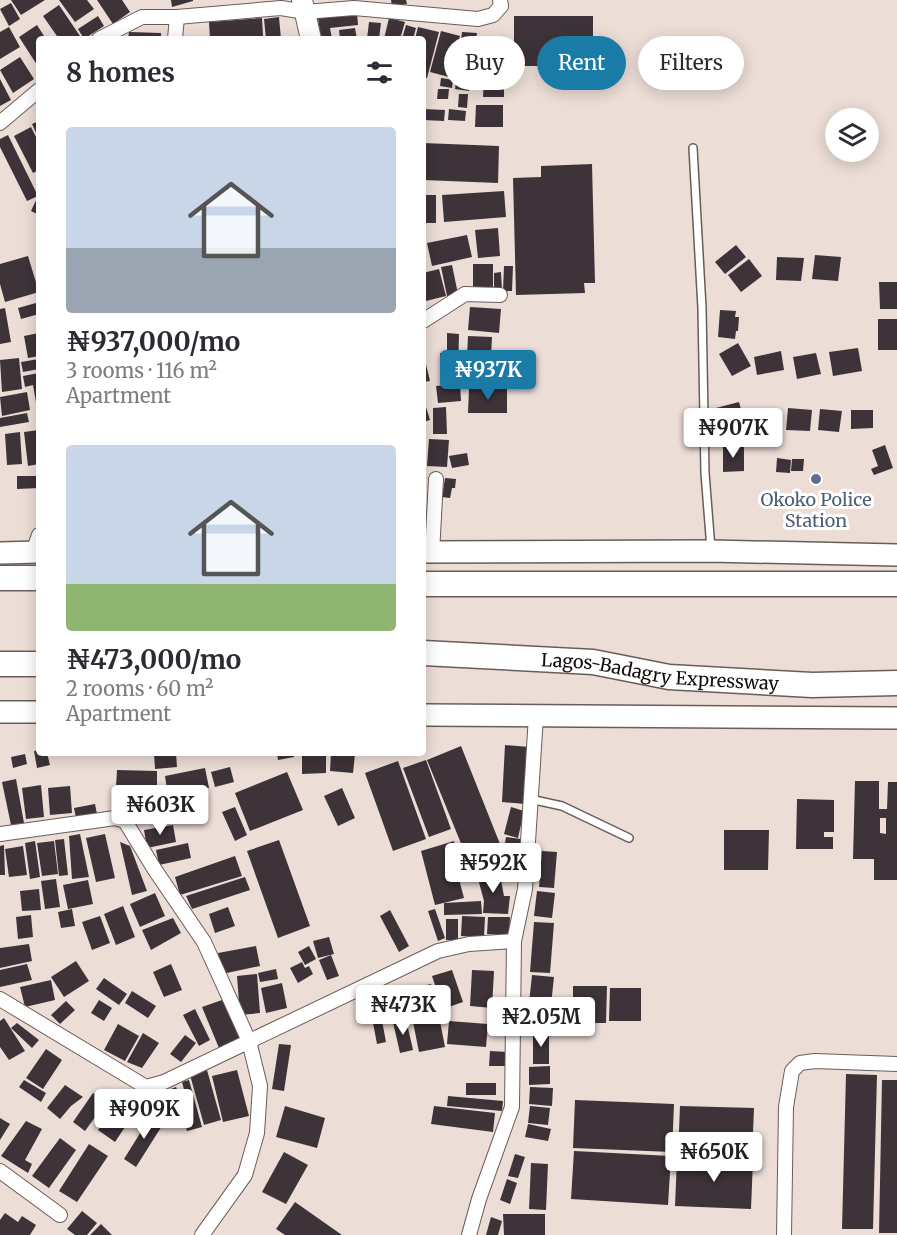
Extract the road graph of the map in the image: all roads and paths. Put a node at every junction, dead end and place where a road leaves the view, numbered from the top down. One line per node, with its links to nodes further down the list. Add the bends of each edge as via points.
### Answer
1 (500, 0): 2 (street, via 501,6 493,15 478,19)
2 (304, 6): 3 (street); 6 (main road)
3 (177, 17): 4 (street, via 142,17); 5 (street)
4 (105, 36)
5 (174, 36)
6 (310, 36)
7 (36, 93): 8 (street)
8 (0, 123)
9 (693, 148): 14 (lane)
10 (500, 295): 11 (street, via 465,294)
11 (426, 319)
12 (436, 478): 15 (street)
13 (36, 546): 16 (main road)
14 (711, 551): 15 (main road); 17 (main road)
15 (428, 552)
16 (0, 553)
17 (897, 555)
18 (0, 578): 19 (highway)
19 (36, 578)
20 (426, 584): 21 (highway)
21 (897, 584)
22 (426, 653): 25 (highway, Lagos-Badagry Expressway, via 593,662 669,677 812,685)
23 (0, 664): 24 (highway)
24 (36, 664)
25 (897, 683)
26 (0, 712): 27 (main road)
27 (36, 712)
28 (426, 715): 29 (main road, Lagos-Badagry Expressway)
29 (536, 716): 30 (main road, Lagos-Badagry Expressway); 31 (street)
30 (897, 718)
31 (530, 799): 33 (lane, via 562,806); 34 (street, via 525,889)
32 (0, 834): 36 (street, via 115,818 125,821 204,942)
33 (629, 838)
34 (514, 941): 36 (street, via 438,951); 41 (street, via 512,1107)
35 (0, 999): 36 (street, via 146,1087)
36 (249, 1041): 40 (street, via 260,1086 257,1133 245,1174)
37 (897, 1064): 42 (street, via 815,1061 800,1063 792,1071 786,1107)
38 (0, 1171): 39 (street)
39 (60, 1215)
40 (202, 1235)
41 (470, 1235)
42 (784, 1235)

